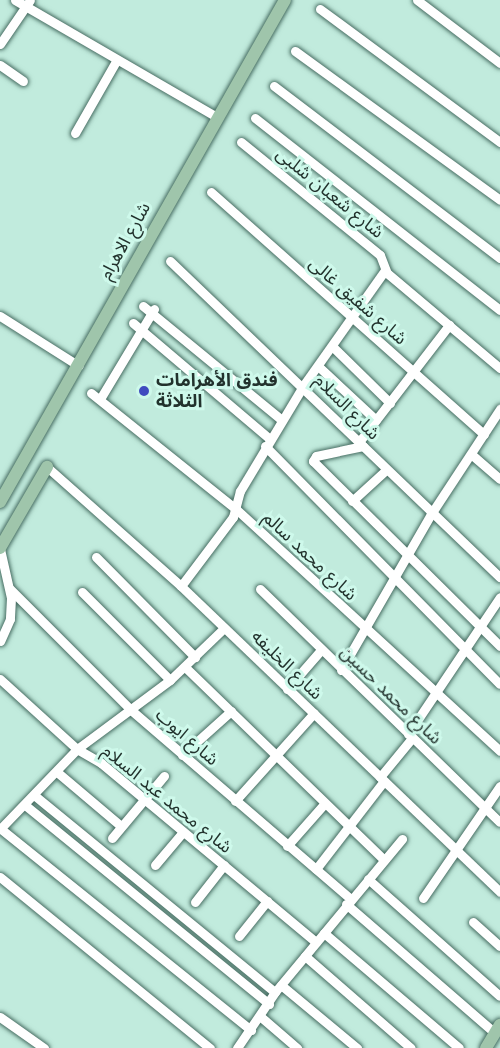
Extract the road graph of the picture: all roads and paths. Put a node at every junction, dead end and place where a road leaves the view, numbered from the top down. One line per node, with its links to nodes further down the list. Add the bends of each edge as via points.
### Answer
1 (15, 0): 4 (street)
2 (285, 0): 13 (main road, شارع الاهرام)
3 (417, 0): 9 (street)
4 (28, 4): 6 (street); 8 (street)
5 (320, 9): 17 (street)
6 (0, 44)
7 (295, 51): 19 (street)
8 (116, 61): 13 (street); 15 (street)
9 (500, 63)
10 (0, 65): 11 (street)
11 (23, 81)
12 (274, 86): 20 (street)
13 (217, 117): 31 (main road, شارع الاهرام, via 132,263)
14 (255, 118): 24 (street)
15 (75, 133)
16 (241, 142): 22 (street, شارع شعبان شلبى, via 380,255)
17 (500, 142)
18 (211, 192): 27 (street, شارع شفيق غالى)
19 (500, 200)
20 (500, 258)
21 (170, 261): 35 (street, شارع السلام)
22 (385, 270): 27 (street); 28 (street, شارع شعبان شلبى)
23 (143, 306): 25 (street)
24 (500, 310)
25 (152, 311): 29 (street); 40 (street)
26 (0, 316): 31 (street)
27 (353, 320): 30 (street); 34 (street, شارع شفيق غالى)
28 (449, 325): 33 (street, شارع شعبان شلبى); 34 (street)
29 (137, 327): 37 (street); 43 (street)
30 (333, 346): 32 (street); 38 (street)
31 (79, 366): 50 (main road, شارع الاهرام)
32 (318, 366): 35 (street); 41 (street)
33 (500, 368)
34 (415, 372): 38 (street); 42 (street, شارع شفيق غالى)
35 (303, 386): 40 (street); 44 (street, شارع السلام)
36 (91, 393): 37 (street, شارع محمد سالم)
37 (100, 399): 51 (street, شارع محمد سالم)
38 (390, 403): 41 (street)
39 (500, 409): 42 (street)
40 (282, 420): 43 (street)
41 (376, 420): 44 (street)
42 (484, 434): 45 (street)
43 (268, 443): 51 (street, via 240,491); 57 (street)
44 (361, 444): 47 (street, شارع السلام); 49 (street, via 314,459)
45 (471, 454): 48 (street); 52 (street)
46 (47, 467): 53 (main road); 58 (street, شارع الخليفه)
47 (386, 470): 49 (street); 52 (street, شارع السلام)
48 (500, 479)
49 (352, 501): 54 (street)
50 (0, 502)
51 (236, 509): 58 (street); 65 (street, شارع محمد سالم)
52 (431, 514): 54 (street); 56 (street, شارع السلام)
53 (0, 549): 59 (street)
54 (408, 554): 57 (street); 64 (street)
55 (96, 557): 70 (street)
56 (500, 577)
57 (396, 578): 65 (street); 69 (street)
58 (182, 586): 63 (street, شارع الخليفه)
59 (10, 589): 66 (street, via 10,619); 78 (street, شارع ايوب)
60 (260, 589): 68 (street, شارع محمد حسين)
61 (82, 592): 74 (street)
62 (500, 597): 64 (street)
63 (224, 628): 70 (street); 76 (street, شارع الخليفه)
64 (481, 628): 67 (street); 69 (street)
65 (366, 632): 72 (street); 77 (street, شارع محمد سالم)
66 (0, 641)
67 (500, 646)
68 (321, 650): 72 (street, شارع محمد حسين); 76 (street)
69 (466, 651): 75 (street); 77 (street)
70 (195, 657): 71 (street)
71 (185, 667): 74 (street); 79 (street)
72 (341, 670): 81 (street, شارع محمد حسين)
73 (0, 679): 82 (street, شارع محمد عبد السلام)
74 (170, 680): 78 (street)
75 (500, 684)
76 (287, 688): 80 (street, شارع الخليفه)
77 (438, 695): 81 (street); 83 (street, شارع محمد سالم)
78 (131, 710): 82 (street); 84 (street, شارع ايوب)
79 (231, 711): 84 (street); 85 (street)
80 (314, 713): 85 (street); 88 (street, شارع الخليفه)
81 (410, 736): 88 (street); 95 (street, شارع محمد حسين)
82 (77, 749): 86 (street); 91 (street, شارع محمد عبد السلام, via 101,763)
83 (500, 751)
84 (182, 755): 92 (street, شارع ايوب)
85 (276, 755): 92 (street); 93 (street)
86 (57, 772): 90 (street); 97 (street)
87 (164, 776): 91 (street)
88 (382, 779): 98 (street); 104 (street, شارع الخليفه)
89 (500, 786): 95 (street)
90 (34, 795): 94 (street); 122 (street)
91 (144, 799): 97 (street); 100 (street, شارع محمد عبد السلام)
92 (235, 801): 103 (street, شارع ايوب)
93 (325, 803): 98 (street); 103 (street)
94 (25, 805): 99 (street); 124 (street)
95 (485, 808): 96 (street, شارع محمد حسين); 104 (street)
96 (500, 822)
97 (122, 826): 101 (street)
98 (350, 827): 105 (street); 108 (street)
99 (0, 829): 128 (street)
100 (183, 832): 106 (street); 107 (street, شارع محمد عبد السلام)
101 (111, 838)
102 (402, 839): 105 (street)
103 (287, 846): 108 (street, شارع ايوب)
104 (456, 850): 111 (street, شارع الخليفه); 112 (street)
105 (384, 860): 110 (street)
106 (155, 865)
107 (224, 865): 113 (street, شارع محمد عبد السلام); 114 (street)
108 (316, 869): 115 (street, شارع ايوب)
109 (0, 877): 130 (street)
110 (368, 879): 115 (street); 123 (street)
111 (500, 892)
112 (423, 897)
113 (267, 901): 118 (street); 119 (street, شارع محمد عبد السلام)
114 (195, 902)
115 (348, 902): 117 (street); 127 (street, شارع ايوب)
116 (473, 922): 120 (street)
117 (324, 933): 119 (street); 135 (street)
118 (238, 936)
119 (316, 942): 121 (street)
120 (500, 946)
121 (305, 956): 122 (street); 134 (street)
122 (278, 989): 124 (street); 133 (street)
123 (500, 996)
124 (268, 1004): 125 (street)
125 (261, 1017): 128 (street); 132 (street)
126 (1, 1019): 129 (street)
127 (497, 1029): 136 (main road)
128 (251, 1030): 131 (street)
129 (44, 1048)
130 (210, 1048)
131 (237, 1048)
132 (297, 1048)
133 (357, 1048)
134 (411, 1048)
135 (459, 1048)
136 (486, 1048)

